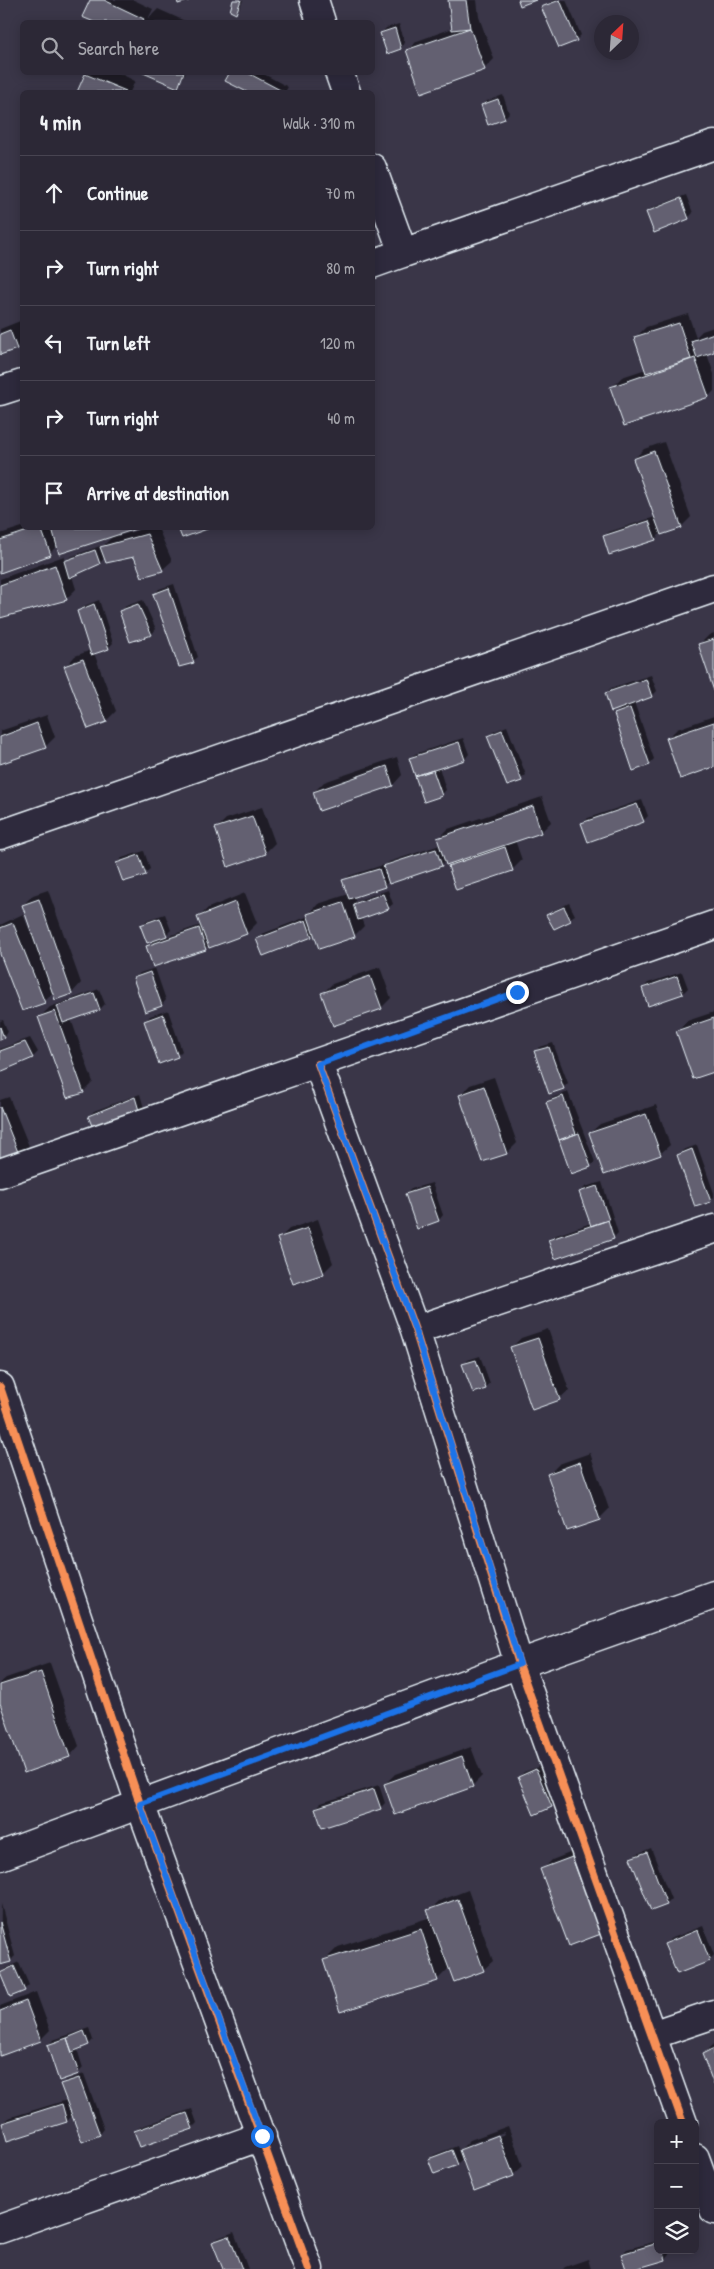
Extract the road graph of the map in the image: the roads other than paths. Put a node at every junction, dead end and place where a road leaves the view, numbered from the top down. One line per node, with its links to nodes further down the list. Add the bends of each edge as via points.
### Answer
1 (314, 0): 2 (street)
2 (320, 20)
3 (340, 75): 4 (street)
4 (345, 90)
5 (714, 145): 7 (street)
6 (375, 176): 7 (street)
7 (402, 253): 8 (street)
8 (375, 263)
9 (20, 385): 10 (street)
10 (0, 391)
11 (714, 588): 12 (street)
12 (0, 836)
13 (714, 925): 14 (street)
14 (318, 1064): 15 (street); 17 (street)
15 (0, 1173)
16 (714, 1229): 17 (street)
17 (415, 1330): 20 (street)
18 (0, 1387): 21 (street)
19 (714, 1595): 20 (street)
20 (520, 1664): 21 (street); 24 (street)
21 (140, 1804): 22 (street); 26 (street)
22 (0, 1856)
23 (714, 2014): 24 (street)
24 (652, 2035): 25 (street)
25 (682, 2119)
26 (262, 2136): 29 (street); 30 (street)
27 (697, 2164): 28 (street)
28 (714, 2210)
29 (0, 2229)
30 (309, 2269)

